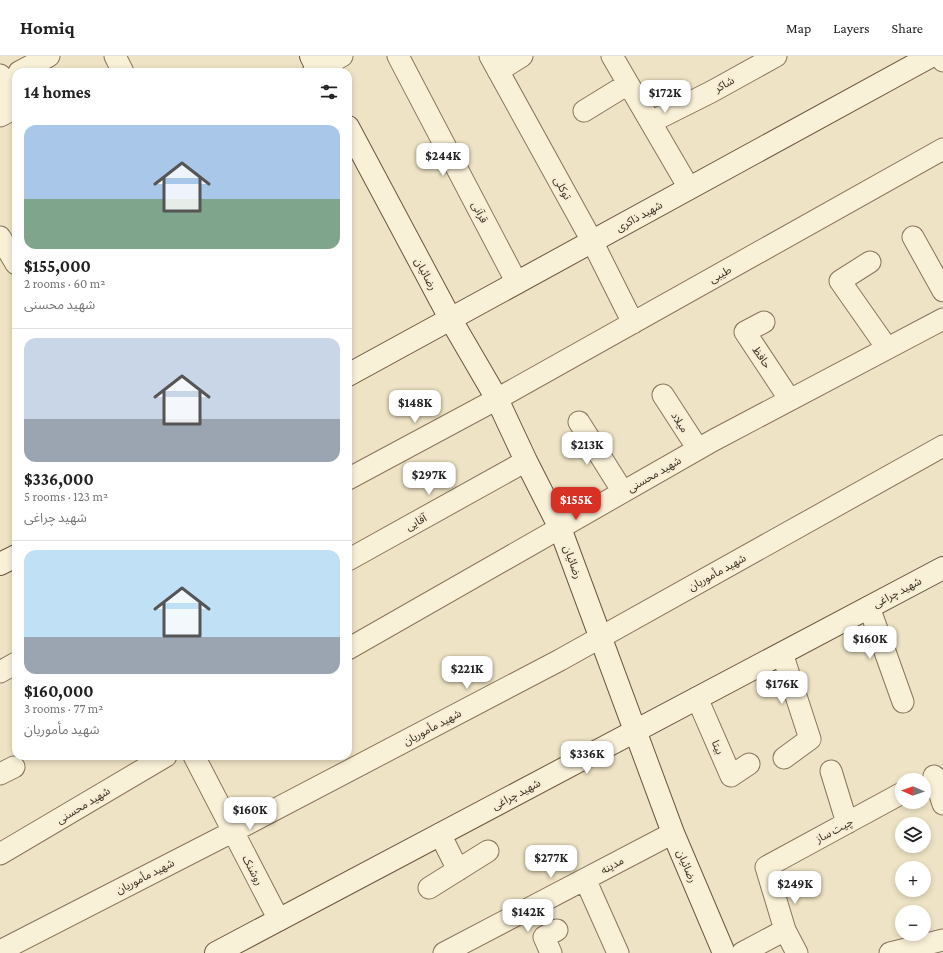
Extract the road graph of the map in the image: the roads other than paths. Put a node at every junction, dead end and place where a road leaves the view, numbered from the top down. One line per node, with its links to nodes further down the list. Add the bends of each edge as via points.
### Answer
1 (49, 56): 13 (street)
2 (115, 56): 14 (street)
3 (342, 56): 12 (street)
4 (398, 56): 26 (street, قرآنی)
5 (522, 56): 11 (street)
6 (612, 56): 15 (street)
7 (776, 56): 17 (street, شاکر)
8 (931, 56): 20 (street, شهید ذاکری)
9 (942, 56): 10 (street)
10 (943, 61)
11 (494, 63): 22 (street, توکلی)
12 (315, 67)
13 (35, 68)
14 (121, 68)
15 (628, 84): 16 (street); 17 (street)
16 (584, 111)
17 (651, 122): 20 (street)
18 (352, 134): 29 (street, رضائیان)
19 (943, 149): 30 (street, طیبی)
20 (689, 188): 22 (street, شهید ذاکری)
21 (914, 236): 27 (street)
22 (592, 241): 26 (street, شهید ذاکری); 30 (street, توکلی)
23 (5, 242): 24 (street)
24 (12, 256)
25 (870, 262): 32 (street, via 840,281)
26 (517, 283): 29 (street, شهید ذاکری)
27 (943, 292)
28 (943, 319): 32 (street, شهید محسنی)
29 (451, 320): 33 (street, شهید ذاکری); 35 (street, رضائیان)
30 (633, 322): 35 (street, طیبی)
31 (764, 322): 36 (street, حافظ, via 746,332)
32 (887, 348): 36 (street, شهید محسنی)
33 (352, 373)
34 (663, 395): 39 (street, میلاد)
35 (497, 399): 40 (street, رضائیان); 41 (street, طیبی)
36 (790, 400): 39 (street, شهید محسنی)
37 (579, 422): 42 (street)
38 (943, 446): 49 (street, شهید مأموریان)
39 (698, 449): 42 (street, شهید محسنی)
40 (526, 460): 43 (street, رضائیان); 45 (street, آقایی)
41 (352, 476)
42 (623, 492): 43 (street, شهید محسنی)
43 (560, 528): 49 (street, رضائیان); 50 (street, شهید محسنی)
44 (12, 558): 46 (street)
45 (352, 558)
46 (0, 564)
47 (943, 568): 48 (street, شهید چراغی)
48 (869, 607): 51 (street, شهید چراغی); 55 (street)
49 (600, 637): 56 (street, رضائیان); 66 (street, شهید مأموریان)
50 (352, 648)
51 (782, 653): 54 (street, شهید چراغی); 57 (street, via 810,739)
52 (12, 665): 53 (street)
53 (0, 672)
54 (697, 698): 56 (street, شهید چراغی); 60 (street, بیتا, via 731,776)
55 (903, 702)
56 (636, 730): 67 (street, رضائیان); 68 (street, شهید چراغی)
57 (784, 758)
58 (159, 760): 70 (street, شهید محسنی)
59 (196, 760): 66 (street, روشنک)
60 (749, 764)
61 (831, 772): 65 (street)
62 (934, 776): 64 (street)
63 (895, 797): 65 (street, چیت ساز)
64 (943, 804)
65 (847, 823): 76 (street, چیت ساز, via 766,867)
66 (232, 832): 74 (street, روشنک); 78 (street, شهید مأموریان)
67 (673, 833): 72 (street, مدینه); 83 (street, رضائیان)
68 (440, 834): 71 (street); 74 (street, شهید چراغی)
69 (488, 852): 71 (street)
70 (0, 854)
71 (458, 870): 73 (street)
72 (585, 879): 80 (street, مدینه); 82 (street)
73 (429, 888)
74 (279, 920): 79 (street, شهید چراغی)
75 (557, 930): 81 (street, via 544,937)
76 (785, 930): 84 (street); 85 (street)
77 (943, 940): 86 (street)
78 (0, 951)
79 (216, 953)
80 (444, 953)
81 (551, 953)
82 (618, 953)
83 (724, 953)
84 (742, 953)
85 (797, 953)
86 (890, 953)

